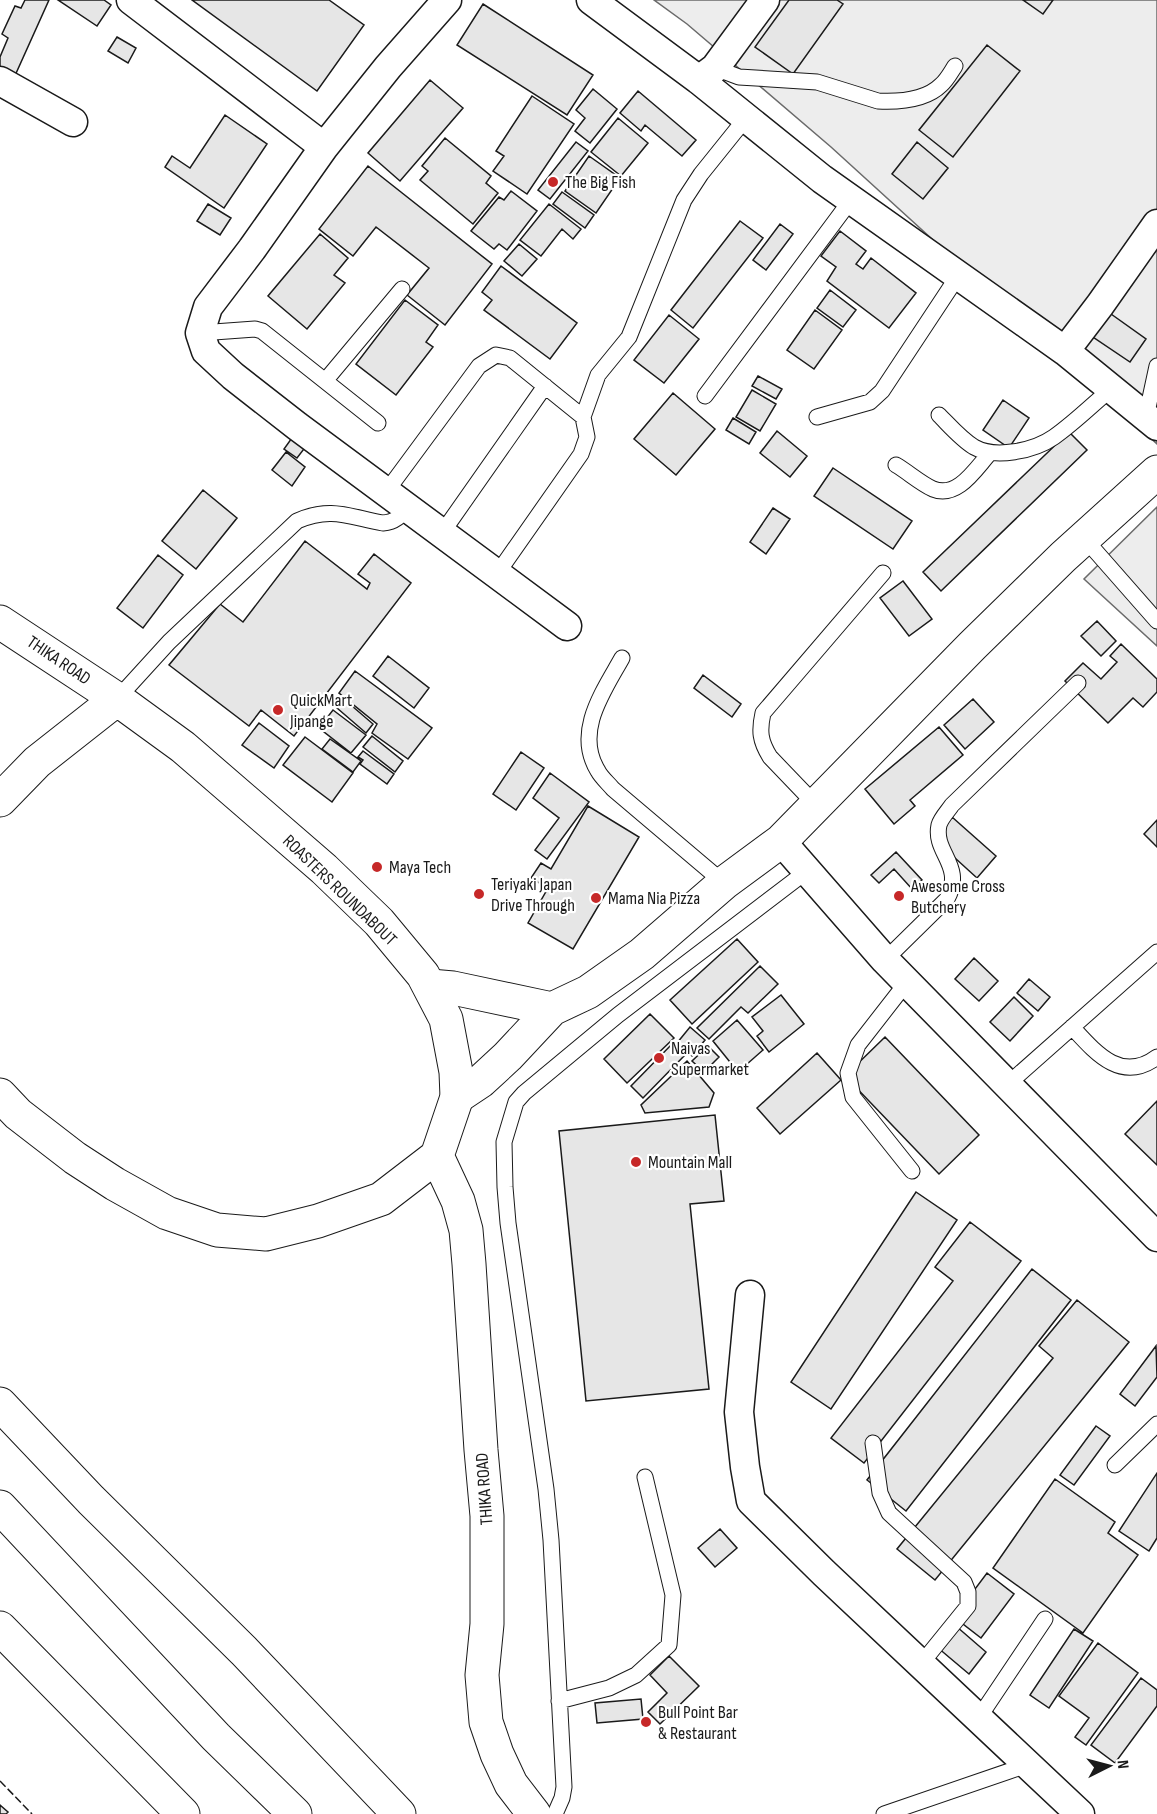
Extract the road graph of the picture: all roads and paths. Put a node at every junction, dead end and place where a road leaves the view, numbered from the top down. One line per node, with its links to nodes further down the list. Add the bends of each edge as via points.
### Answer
1 (131, 0): 10 (street)
2 (447, 0): 10 (street)
3 (591, 0): 6 (street)
4 (765, 0): 6 (street)
5 (955, 66): 6 (lane, via 942,85 925,96 886,102 817,82)
6 (707, 74): 8 (street)
7 (0, 81): 9 (street)
8 (746, 118): 11 (street); 23 (lane, via 684,200 629,337 598,375)
9 (73, 122)
10 (324, 147): 15 (street, via 208,307)
11 (851, 200): 13 (street); 21 (lane)
12 (1157, 224): 16 (street)
13 (958, 276): 16 (street); 24 (lane, via 882,391 864,404)
14 (402, 289): 18 (lane)
15 (200, 333): 18 (lane, via 262,331); 30 (street, via 206,351 233,376)
16 (1065, 351): 20 (street)
17 (1157, 366): 25 (lane)
18 (325, 381): 26 (lane)
19 (545, 386): 23 (lane); 30 (lane, via 510,358 496,355 479,366); 31 (lane)
20 (1111, 389): 25 (street); 27 (lane, via 1052,438 1008,453)
21 (705, 396)
22 (939, 415): 27 (lane, via 975,448)
23 (583, 417): 34 (lane, via 587,437 581,454)
24 (817, 417)
25 (1151, 422)
26 (378, 423)
27 (990, 453): 28 (lane, via 966,481 951,489 933,489)
28 (896, 465)
29 (1157, 472): 32 (main road)
30 (396, 500): 31 (street); 40 (lane, via 402,515 390,522 330,512 297,521 169,642)
31 (442, 533): 34 (street)
32 (1084, 538): 35 (lane); 42 (main road)
33 (883, 573): 42 (lane, via 763,713 759,735 764,748)
34 (497, 574): 37 (street)
35 (1157, 621)
36 (0, 622): 40 (main road, THIKA ROAD)
37 (567, 626)
38 (622, 658): 45 (lane, via 592,715 590,753 598,771 613,789)
39 (1078, 684): 47 (lane, via 941,820 938,831 954,878 952,888 947,899)
40 (117, 699): 41 (main road, via 37,762); 49 (main road, ROASTERS ROUNDABOUT, via 183,747 324,869 379,922)
41 (0, 800)
42 (816, 805): 43 (main road)
43 (781, 841): 44 (street); 45 (main road)
44 (807, 871): 47 (street); 69 (lane, via 618,1015 524,1093 516,1102 504,1142 508,1223 547,1499)
45 (724, 883): 50 (main road, via 642,954 588,992)
46 (1157, 952): 51 (lane)
47 (885, 960): 48 (street)
48 (907, 982): 53 (street); 57 (lane, via 858,1045 848,1073 853,1097)
49 (430, 986): 50 (main road); 55 (main road, ROASTERS ROUNDABOUT, via 446,1019)
50 (552, 1009): 55 (main road, via 481,1081)
51 (1072, 1027): 52 (lane, via 1098,1055 1113,1064 1131,1068); 53 (lane)
52 (1157, 1057)
53 (1008, 1084): 58 (street)
54 (0, 1095): 56 (main road, via 75,1158 115,1184 167,1213 217,1230 266,1234 318,1221 381,1199)
55 (457, 1097): 56 (main road, ROASTERS ROUNDABOUT)
56 (437, 1156): 75 (main road, THIKA ROAD, via 458,1201 469,1264 487,1516 487,1624 482,1675 486,1722 511,1784)
57 (912, 1171)
58 (1157, 1237)
59 (750, 1295): 68 (street, via 739,1412 752,1501)
60 (0, 1404): 74 (main road)
61 (1157, 1424): 63 (lane)
62 (873, 1443): 68 (lane, via 880,1493 889,1513 964,1581 968,1592 968,1606)
63 (1115, 1465)
64 (645, 1477): 69 (lane, via 673,1595 669,1645 636,1675 609,1688)
65 (0, 1506): 73 (main road, via 216,1737)
66 (1045, 1619): 70 (lane)
67 (0, 1628): 72 (main road)
68 (921, 1664): 70 (street)
69 (559, 1701): 76 (lane, via 564,1787)
70 (978, 1719): 71 (street)
71 (1028, 1765): 77 (lane); 78 (street)
72 (183, 1814)
73 (296, 1814)
74 (399, 1814)
75 (534, 1814)
76 (555, 1814)
77 (884, 1814)
78 (1080, 1814)

